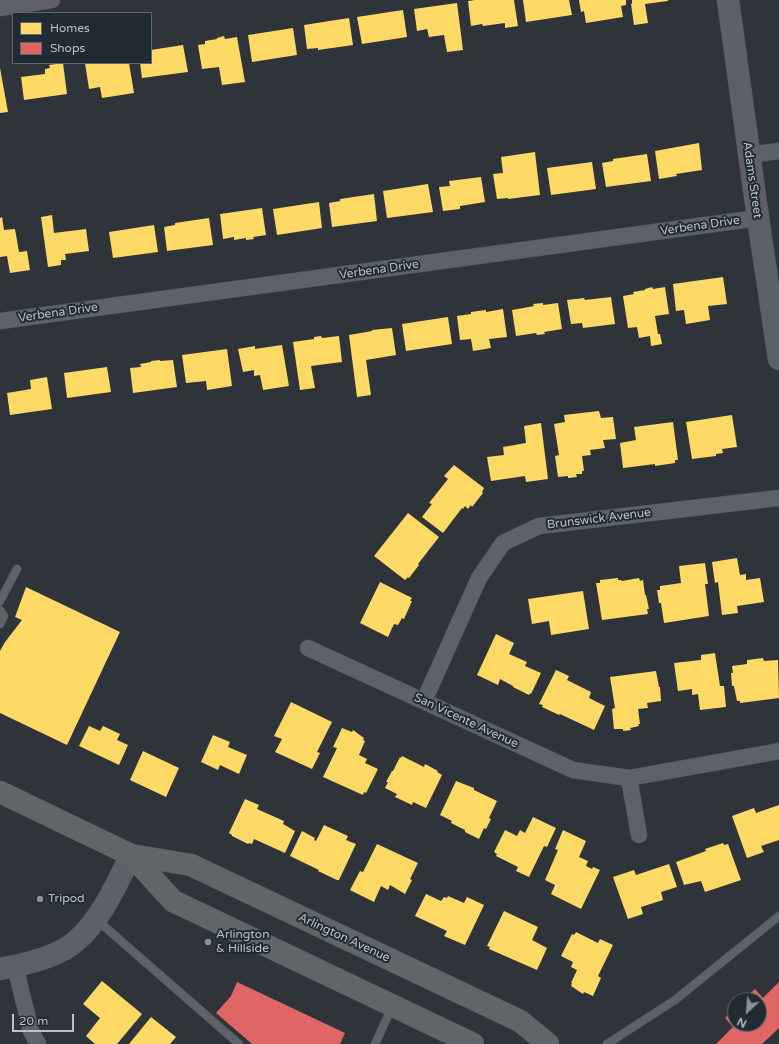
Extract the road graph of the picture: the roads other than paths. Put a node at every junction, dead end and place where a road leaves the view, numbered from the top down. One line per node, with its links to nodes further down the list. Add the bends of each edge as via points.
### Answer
1 (52, 0): 3 (street)
2 (728, 0): 5 (main road, Adams Street)
3 (0, 8)
4 (779, 151): 5 (street)
5 (749, 155): 6 (main road, Adams Street)
6 (758, 218): 7 (street, Verbena Drive); 8 (main road, Adams Street)
7 (0, 321)
8 (779, 359)
9 (779, 498): 15 (street, Brunswick Avenue, via 539,526 503,542 479,578)
10 (17, 569): 11 (lane)
11 (0, 602)
12 (0, 610): 13 (lane, via 4,616)
13 (0, 624)
14 (308, 648): 15 (street, San Vicente Avenue)
15 (424, 701): 17 (street, San Vicente Avenue, via 573,770)
16 (779, 751): 17 (street, San Vicente Avenue)
17 (629, 778): 19 (street)
18 (0, 792): 20 (main road, Arlington Avenue)
19 (639, 835)
20 (131, 856): 22 (main road, via 108,900); 24 (main road, Arlington Avenue, via 174,901); 29 (main road, Arlington Avenue, via 191,865 520,1021)
21 (779, 916): 30 (lane, via 675,1000)
22 (95, 918): 23 (main road, via 68,947 55,954); 26 (lane)
23 (8, 967): 25 (street)
24 (392, 1006): 27 (lane); 28 (main road, Arlington Avenue)
25 (38, 1044)
26 (239, 1044)
27 (374, 1044)
28 (473, 1044)
29 (548, 1044)
30 (607, 1044)

